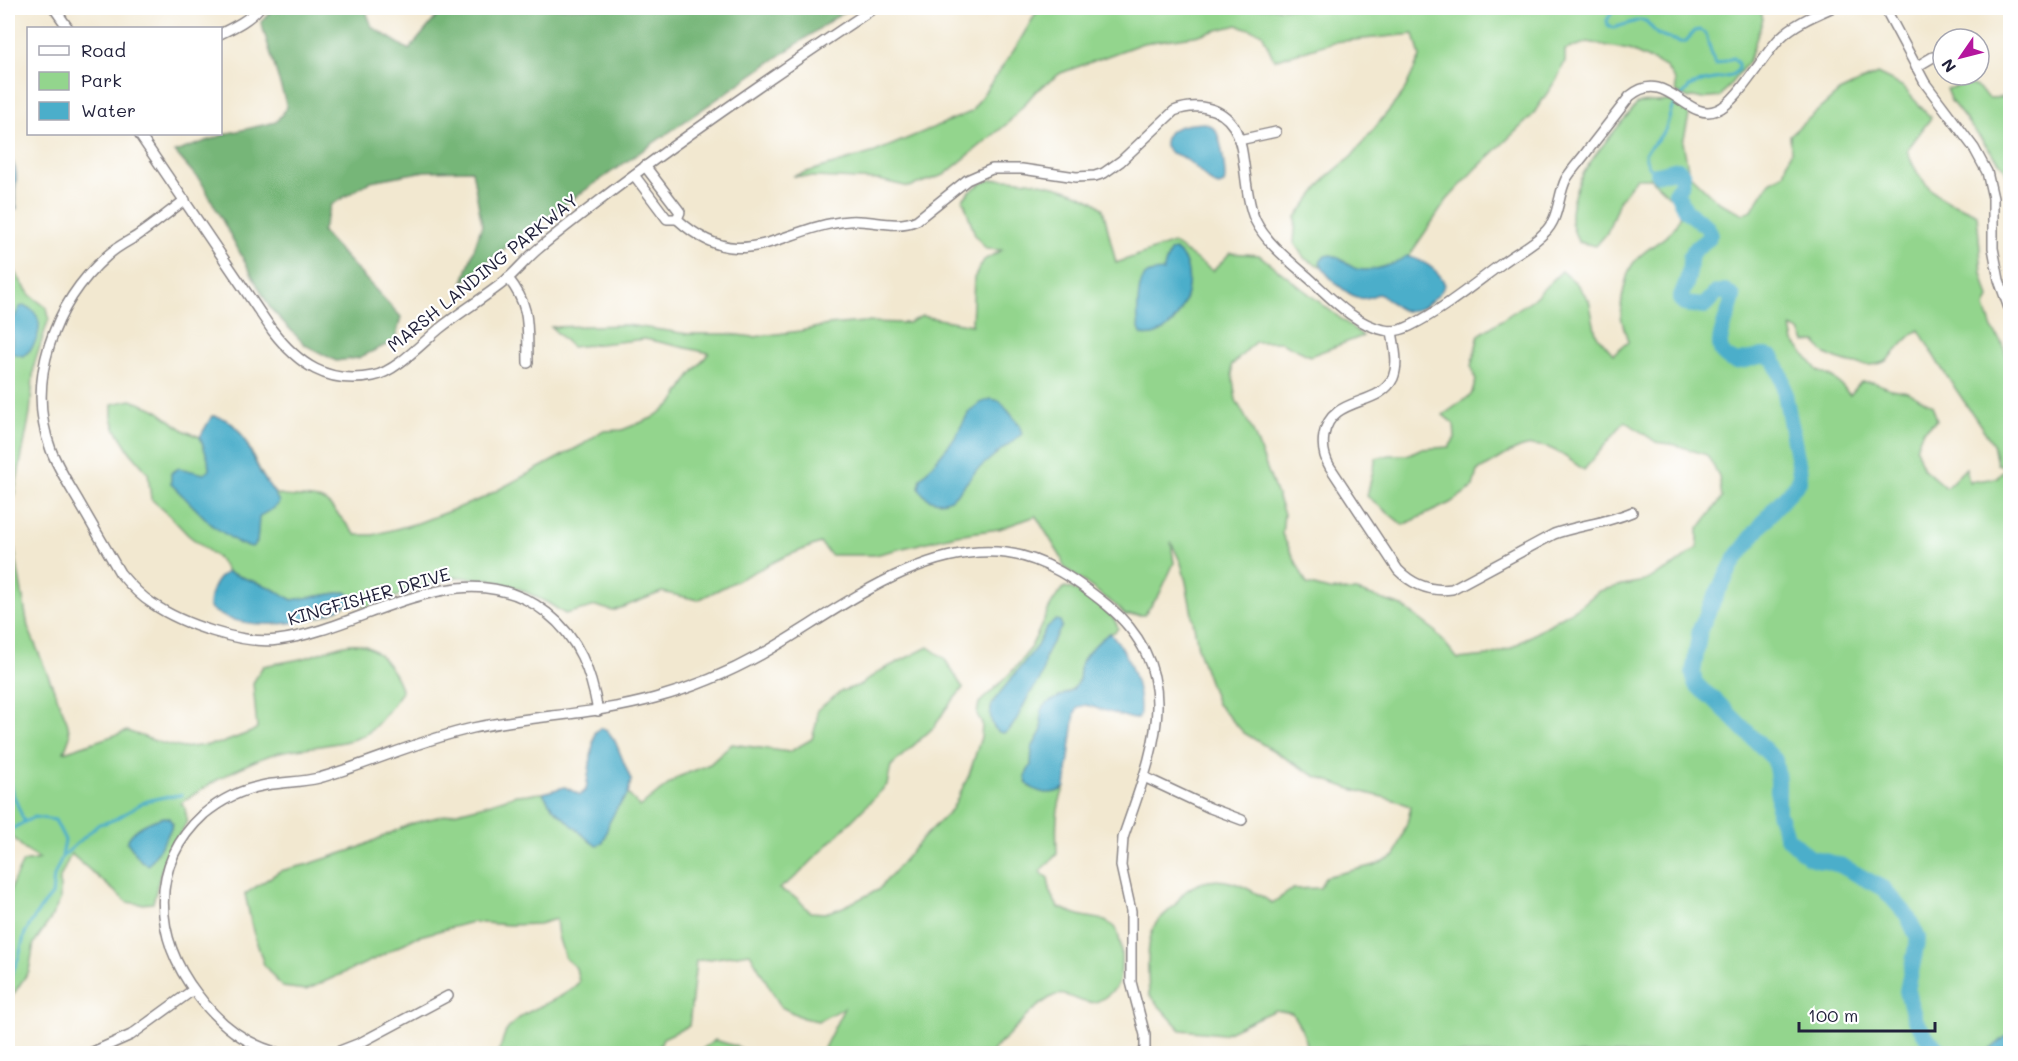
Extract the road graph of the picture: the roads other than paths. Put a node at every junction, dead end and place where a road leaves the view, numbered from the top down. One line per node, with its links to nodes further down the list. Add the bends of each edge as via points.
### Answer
1 (54, 8): 6 (street)
2 (259, 8): 7 (street)
3 (874, 8): 13 (street, MARSH LANDING PARKWAY)
4 (1831, 8): 21 (street, via 1797,24 1779,39 1721,108 1710,112 1652,86 1636,91 1570,173 1555,217 1545,232 1410,327)
5 (1885, 8): 9 (street)
6 (67, 27)
7 (222, 33)
8 (1931, 58): 9 (street)
9 (1916, 67): 20 (street, via 1987,172 1993,198 1993,248)
10 (1276, 132): 12 (street)
11 (140, 135): 16 (street, MARSH LANDING PARKWAY)
12 (1239, 140): 18 (street, via 1220,113 1191,106 1174,111 1104,173 1076,177 992,169 968,180 908,224 835,223 741,248 715,244); 21 (street, via 1251,208 1271,242 1359,319 1377,329)
13 (645, 166): 14 (street, MARSH LANDING PARKWAY); 15 (street)
14 (634, 175): 17 (street); 19 (street, MARSH LANDING PARKWAY, via 537,250)
15 (665, 193): 17 (street); 18 (street, via 680,212)
16 (185, 200): 19 (street, MARSH LANDING PARKWAY, via 282,344 304,365 329,375 356,378 392,368 456,315); 24 (street, KINGFISHER DRIVE, via 112,251 89,275 60,317 42,374 42,411 51,449 120,573 154,605 176,617 229,636 263,641 295,637 440,590 468,586 502,590 536,605 566,632 586,663)
17 (653, 202): 18 (street, via 666,219)
18 (677, 219)
19 (508, 279): 22 (street, via 525,308)
20 (2010, 311)
21 (1392, 331): 23 (street, via 1396,361 1390,382 1376,394 1335,414 1324,431 1323,441 1326,460 1404,576 1422,587 1452,589 1554,534)
22 (528, 363)
23 (1632, 512)
24 (598, 711): 25 (street, via 660,697 730,670 861,593 901,574 956,556 1003,552 1038,561 1076,580 1116,613 1141,645 1152,673 1157,702 1155,737); 27 (street, via 508,721 448,734 319,778 249,789 210,809 175,853 165,883 164,923 170,950)
25 (1144, 777): 26 (street); 32 (street, via 1120,852 1131,911 1131,982 1144,1035)
26 (1242, 820)
27 (193, 990): 29 (street, via 131,1035); 30 (street, via 237,1035)
28 (448, 996): 31 (street, via 360,1043)
29 (88, 1053)
30 (283, 1053)
31 (332, 1053)
32 (1143, 1053)

